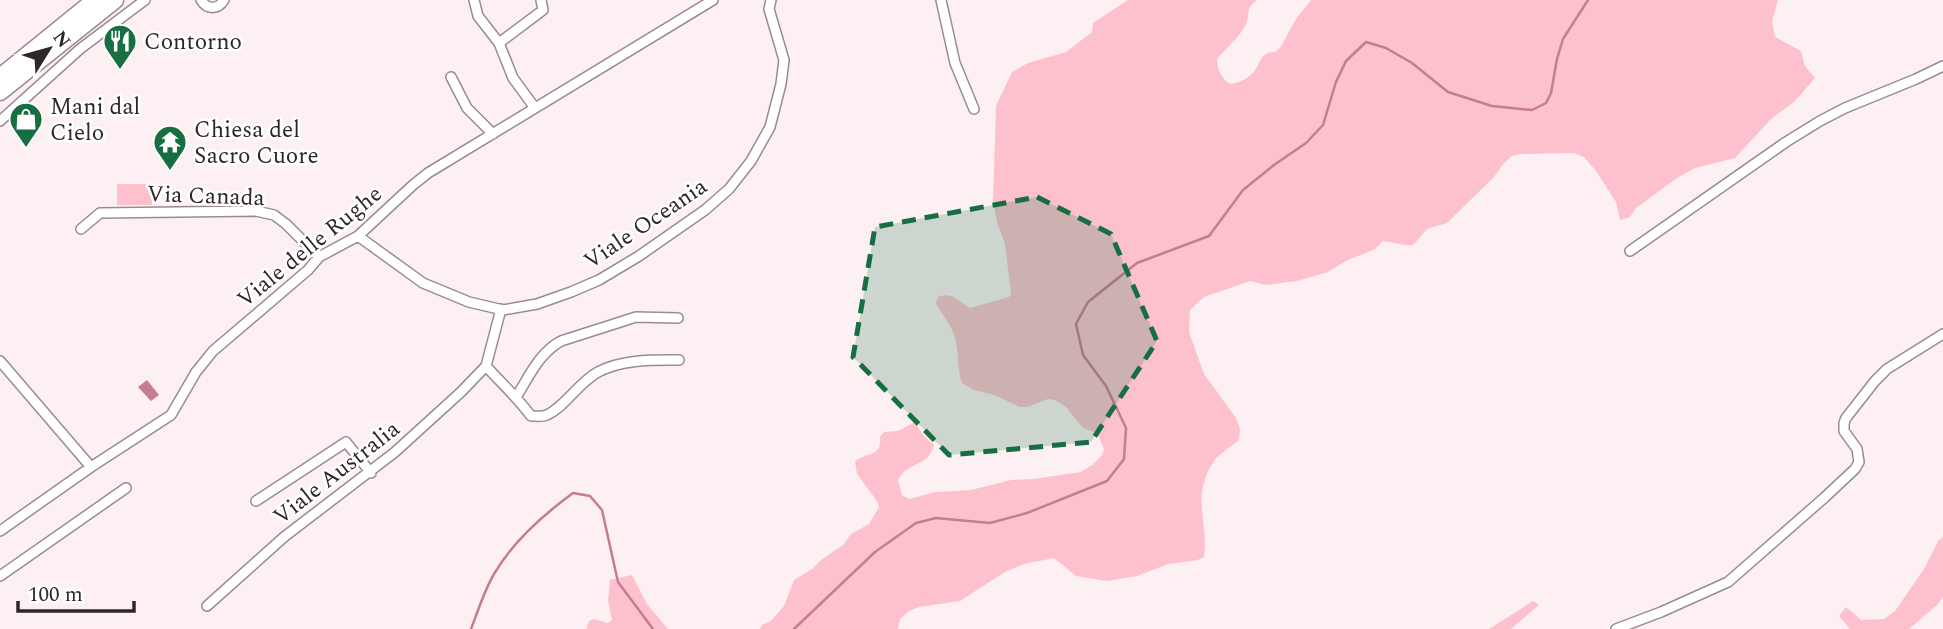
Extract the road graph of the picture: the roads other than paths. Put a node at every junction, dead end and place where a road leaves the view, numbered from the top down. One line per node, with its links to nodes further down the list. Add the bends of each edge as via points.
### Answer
1 (95, 0): 13 (highway)
2 (115, 0): 15 (highway)
3 (145, 0): 18 (street, via 80,49)
4 (201, 0): 5 (street, via 213,8)
5 (224, 0)
6 (474, 0): 11 (street, via 478,16)
7 (541, 0): 11 (street, via 543,10)
8 (713, 0): 16 (street, Viale delle Rughe)
9 (771, 0): 24 (street, Viale Oceania, via 769,9 784,60 781,84 771,127 729,189 661,241 599,280 537,303)
10 (941, 0): 17 (street, via 956,63)
11 (499, 43): 16 (street, via 513,78)
12 (1943, 66): 22 (street, via 1814,124)
13 (0, 77)
14 (450, 77): 19 (street, via 467,108)
15 (0, 92)
16 (535, 108): 19 (street, Viale delle Rughe)
17 (974, 109)
18 (0, 121)
19 (494, 134): 21 (street, Viale delle Rughe, via 413,184)
20 (81, 229): 23 (street, Via Canada, via 100,213 256,211 274,215)
21 (358, 236): 23 (street, Viale delle Rughe); 24 (street, Viale Oceania, via 423,283)
22 (1630, 251)
23 (319, 257): 31 (street, Viale delle Rughe, via 213,351 171,415)
24 (501, 309): 29 (street, Viale Australia)
25 (678, 318): 30 (street, via 636,317 561,341 543,355)
26 (1943, 334): 38 (street, via 1887,369 1846,418 1844,431 1857,449 1859,462 1825,498 1728,582)
27 (679, 360): 30 (street, via 626,363 599,371 545,416 531,416)
28 (0, 361): 31 (street)
29 (486, 366): 30 (street); 32 (street, Viale Australia)
30 (516, 397)
31 (91, 467): 35 (street, Viale delle Rughe)
32 (371, 472): 34 (street, via 346,442); 37 (street, Viale Australia, via 284,537)
33 (126, 488): 36 (street)
34 (256, 501)
35 (0, 531)
36 (0, 576)
37 (207, 606)
38 (1616, 629)

